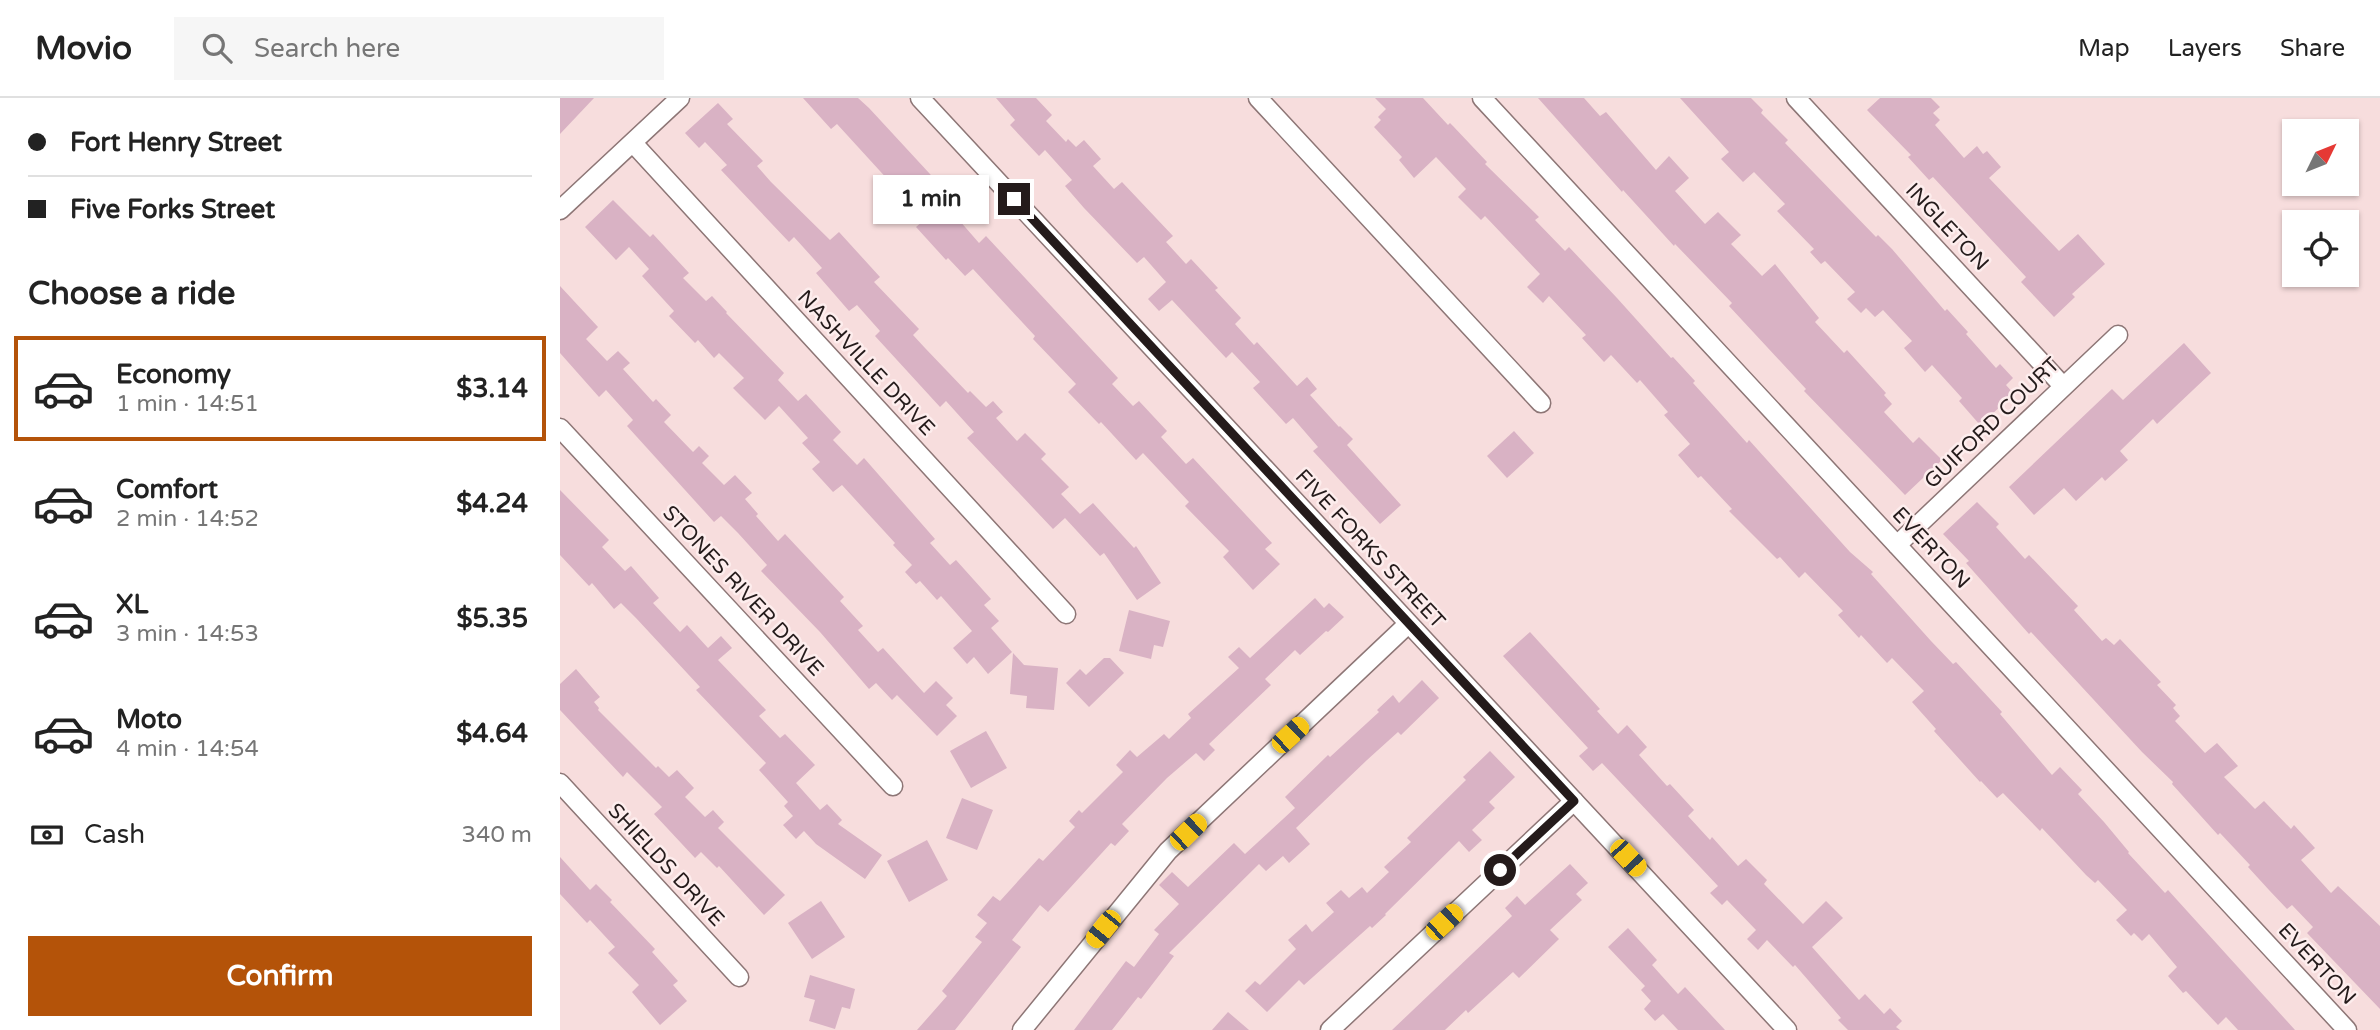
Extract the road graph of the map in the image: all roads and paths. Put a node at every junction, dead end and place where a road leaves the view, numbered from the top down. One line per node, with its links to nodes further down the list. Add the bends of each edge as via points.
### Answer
1 (680, 98): 6 (street)
2 (920, 98): 14 (street, FIVE FORKS STREET)
3 (1258, 98): 10 (street)
4 (1482, 98): 12 (street, EVERTON)
5 (1796, 98): 9 (street, INGLETON)
6 (633, 143): 7 (street); 13 (street, NASHVILLE DRIVE)
7 (560, 210)
8 (2118, 335): 9 (street, GUIFORD COURT)
9 (2063, 386): 12 (street, GUIFORD COURT)
10 (1541, 403)
11 (560, 428): 16 (street, STONES RIVER DRIVE)
12 (1897, 545): 22 (street, EVERTON)
13 (1066, 614)
14 (1408, 624): 17 (street, FIVE FORKS STREET); 19 (street, via 1168,851)
15 (560, 783): 18 (street, SHIELDS DRIVE)
16 (893, 786)
17 (1574, 801): 20 (street); 21 (street, FIVE FORKS STREET)
18 (739, 977)
19 (1022, 1030)
20 (1330, 1030)
21 (1787, 1030)
22 (2347, 1030)

